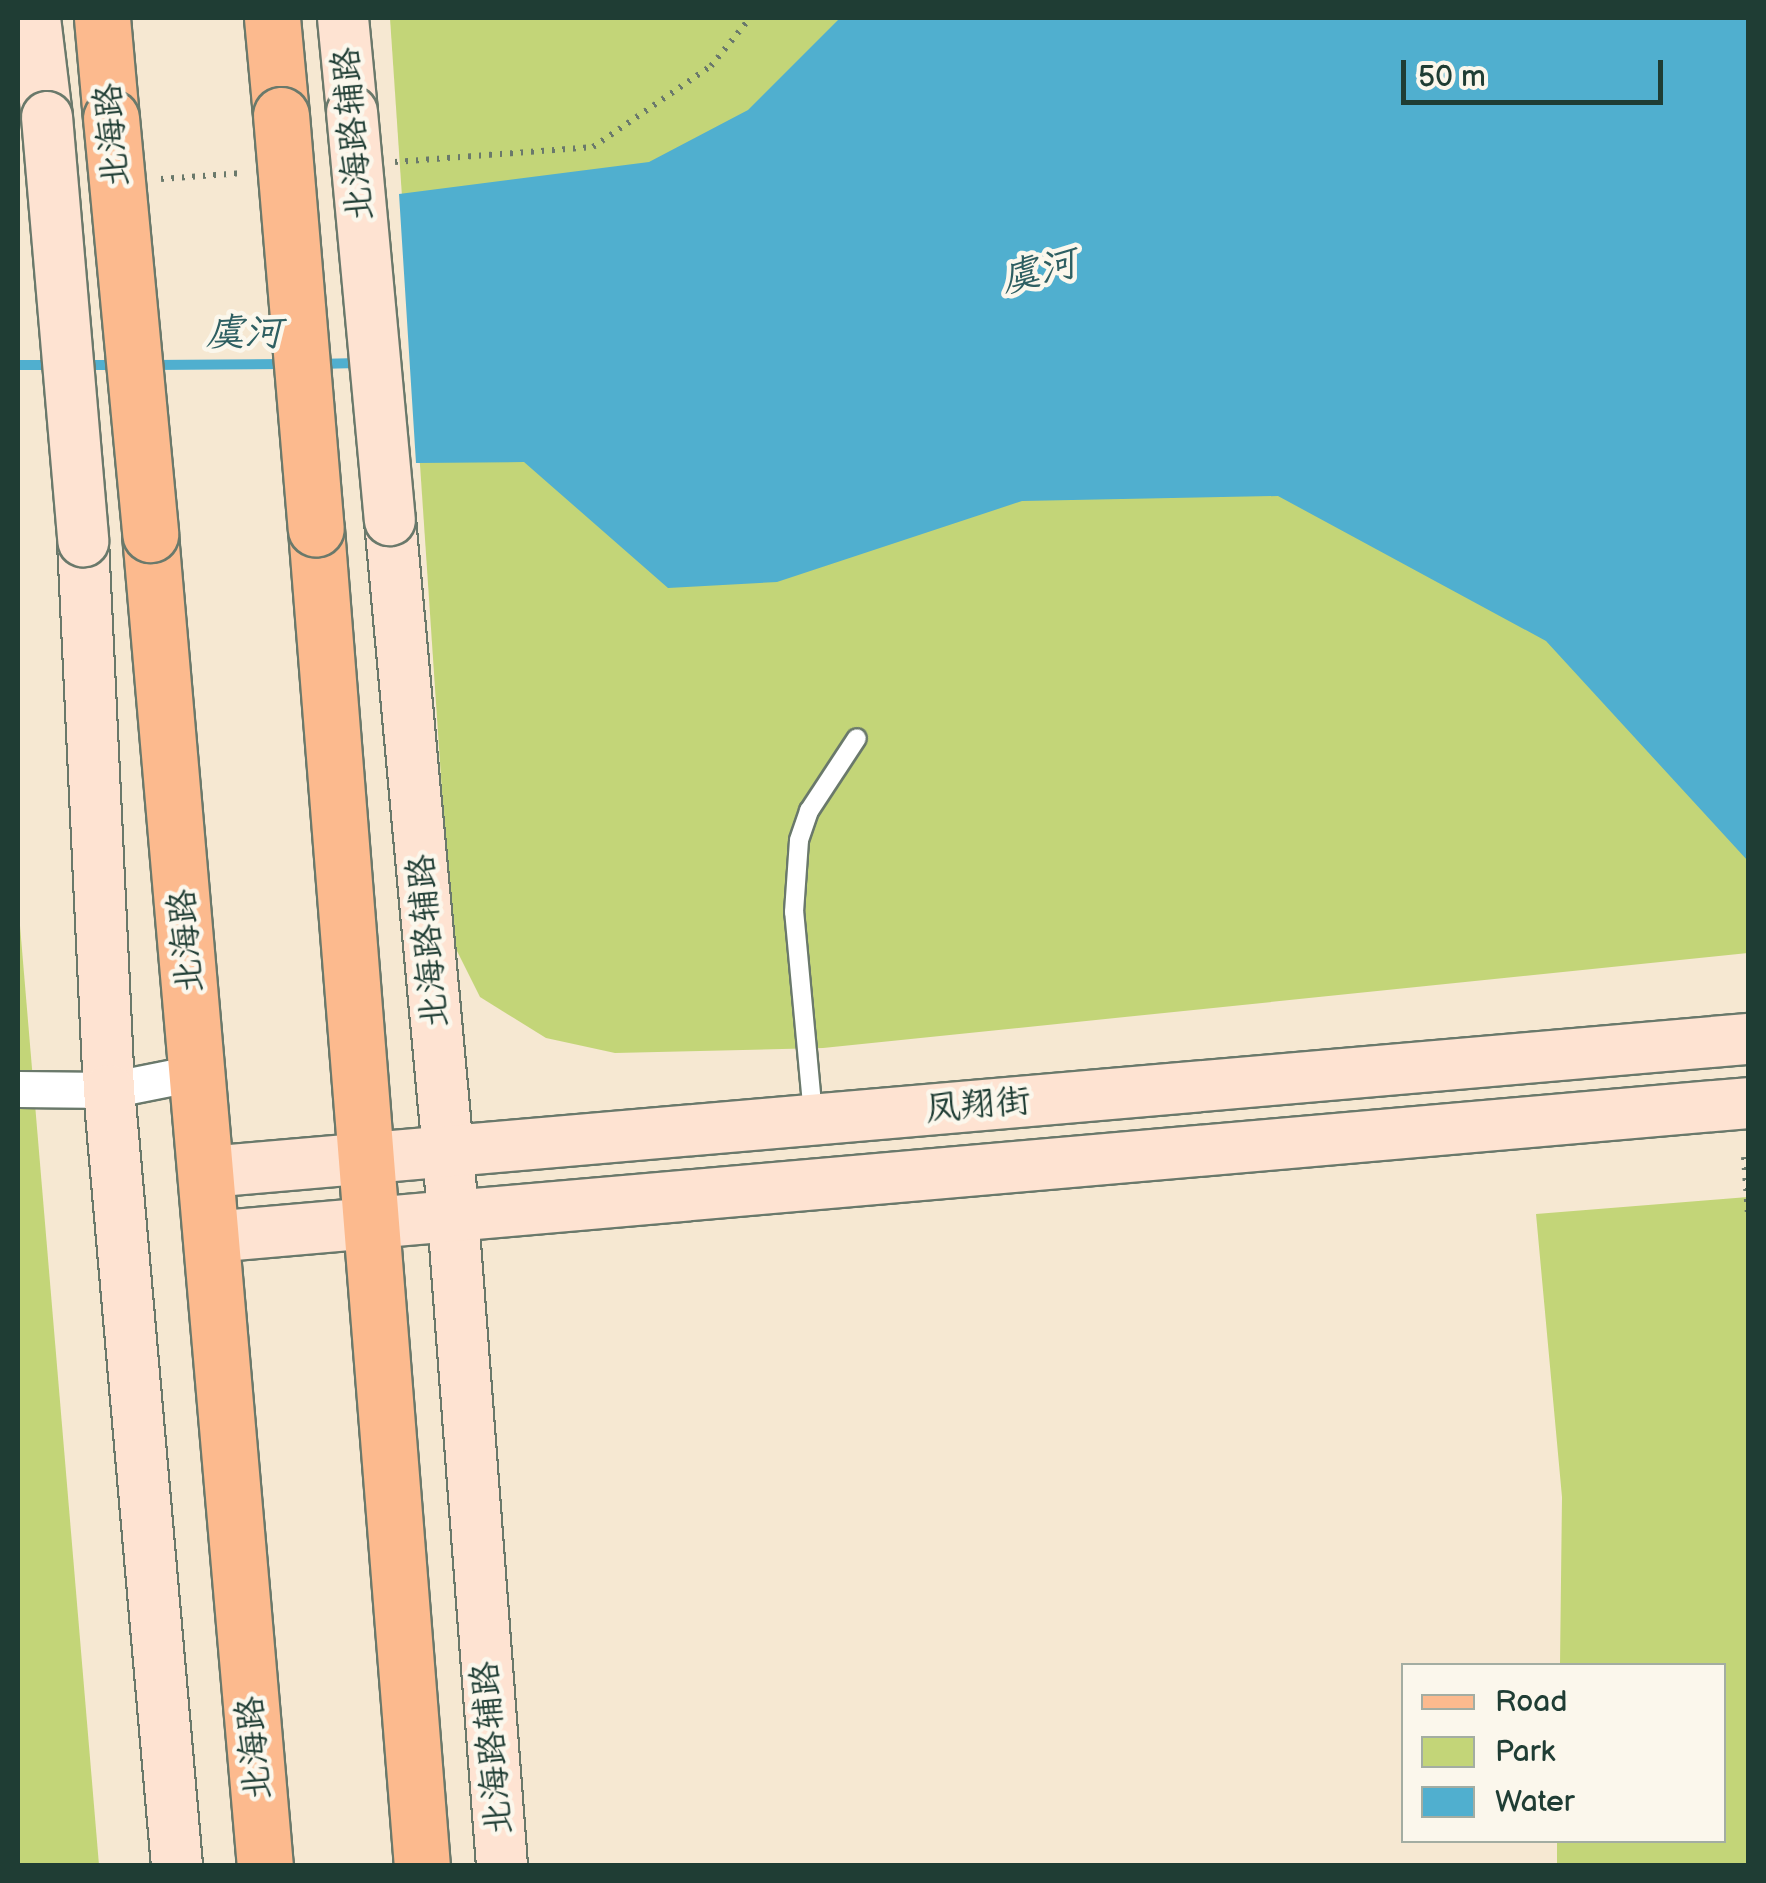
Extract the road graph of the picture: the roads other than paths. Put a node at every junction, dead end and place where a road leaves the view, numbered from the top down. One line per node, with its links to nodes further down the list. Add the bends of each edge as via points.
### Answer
1 (35, 18): 9 (street, bridge, via 83,541)
2 (102, 18): 7 (main road, 北海路, bridge)
3 (272, 18): 13 (main road, bridge)
4 (343, 18): 12 (street, 北海路辅路, bridge)
5 (856, 738): 11 (lane, via 809,810 799,840 794,912)
6 (1748, 1039): 11 (street, 凤翔街)
7 (199, 1072): 9 (street); 14 (main road, 北海路)
8 (18, 1089): 9 (street)
9 (109, 1090): 18 (street)
10 (1748, 1104): 15 (street, 凤翔街)
11 (814, 1120): 12 (street, 凤翔街)
12 (448, 1152): 13 (street, 凤翔街); 15 (street, 北海路辅路)
13 (368, 1158): 14 (street, 凤翔街); 16 (main road)
14 (208, 1172): 17 (main road, 北海路)
15 (450, 1216): 16 (street, 凤翔街); 21 (street, 北海路辅路)
16 (376, 1223): 17 (street, 凤翔街); 20 (main road)
17 (211, 1237): 19 (main road, 北海路)
18 (177, 1866)
19 (265, 1866)
20 (422, 1866)
21 (502, 1866)

